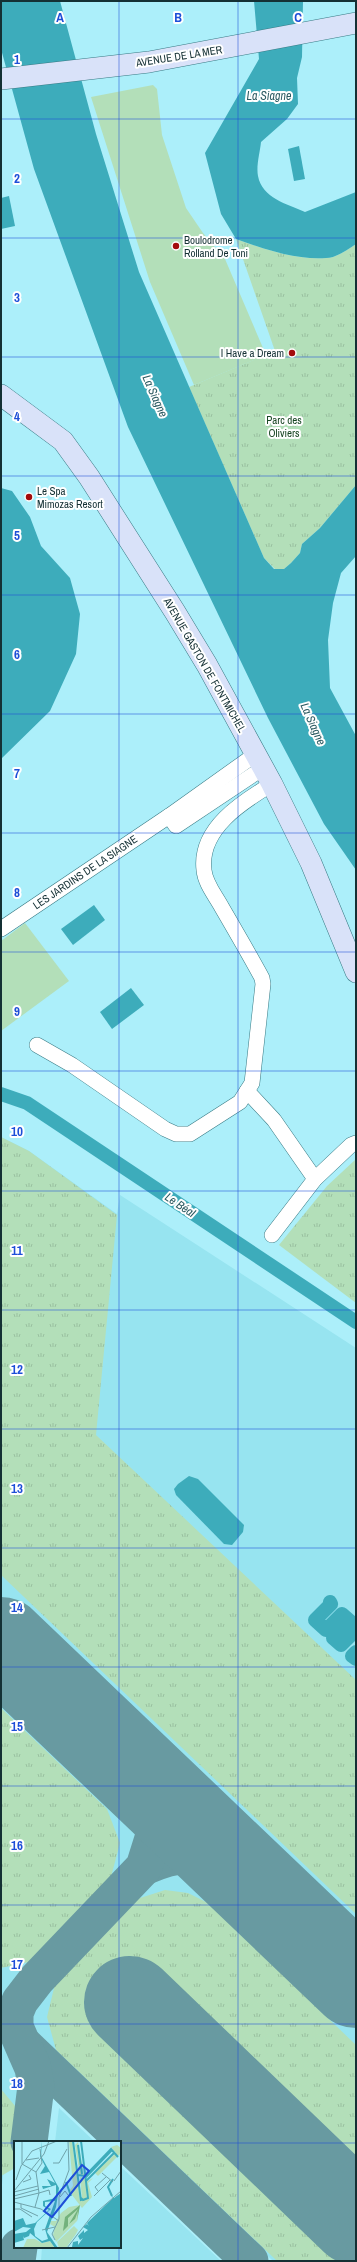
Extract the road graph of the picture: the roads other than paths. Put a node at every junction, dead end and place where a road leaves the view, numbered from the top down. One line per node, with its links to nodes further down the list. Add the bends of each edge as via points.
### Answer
1 (356, 22): 2 (main road, AVENUE DE LA MER, via 156,61)
2 (1, 79)
3 (1, 395): 4 (main road, AVENUE GASTON DE FONTMICHEL, via 57,436 76,458 175,612)
4 (264, 769): 5 (street, LES JARDINS DE LA SIAGNE, via 176,826 169,816); 6 (main road, AVENUE GASTON DE FONTMICHEL, via 311,864); 8 (street, via 211,838 204,864 208,884 262,978 263,994 254,1068 252,1083)
5 (1, 929)
6 (356, 972)
7 (37, 1044): 8 (street, via 72,1065 165,1130 176,1134 190,1134 204,1126 240,1102)
8 (247, 1091): 10 (street, via 274,1120)
9 (356, 1143): 10 (street)
10 (315, 1179): 11 (street)
11 (272, 1235)

